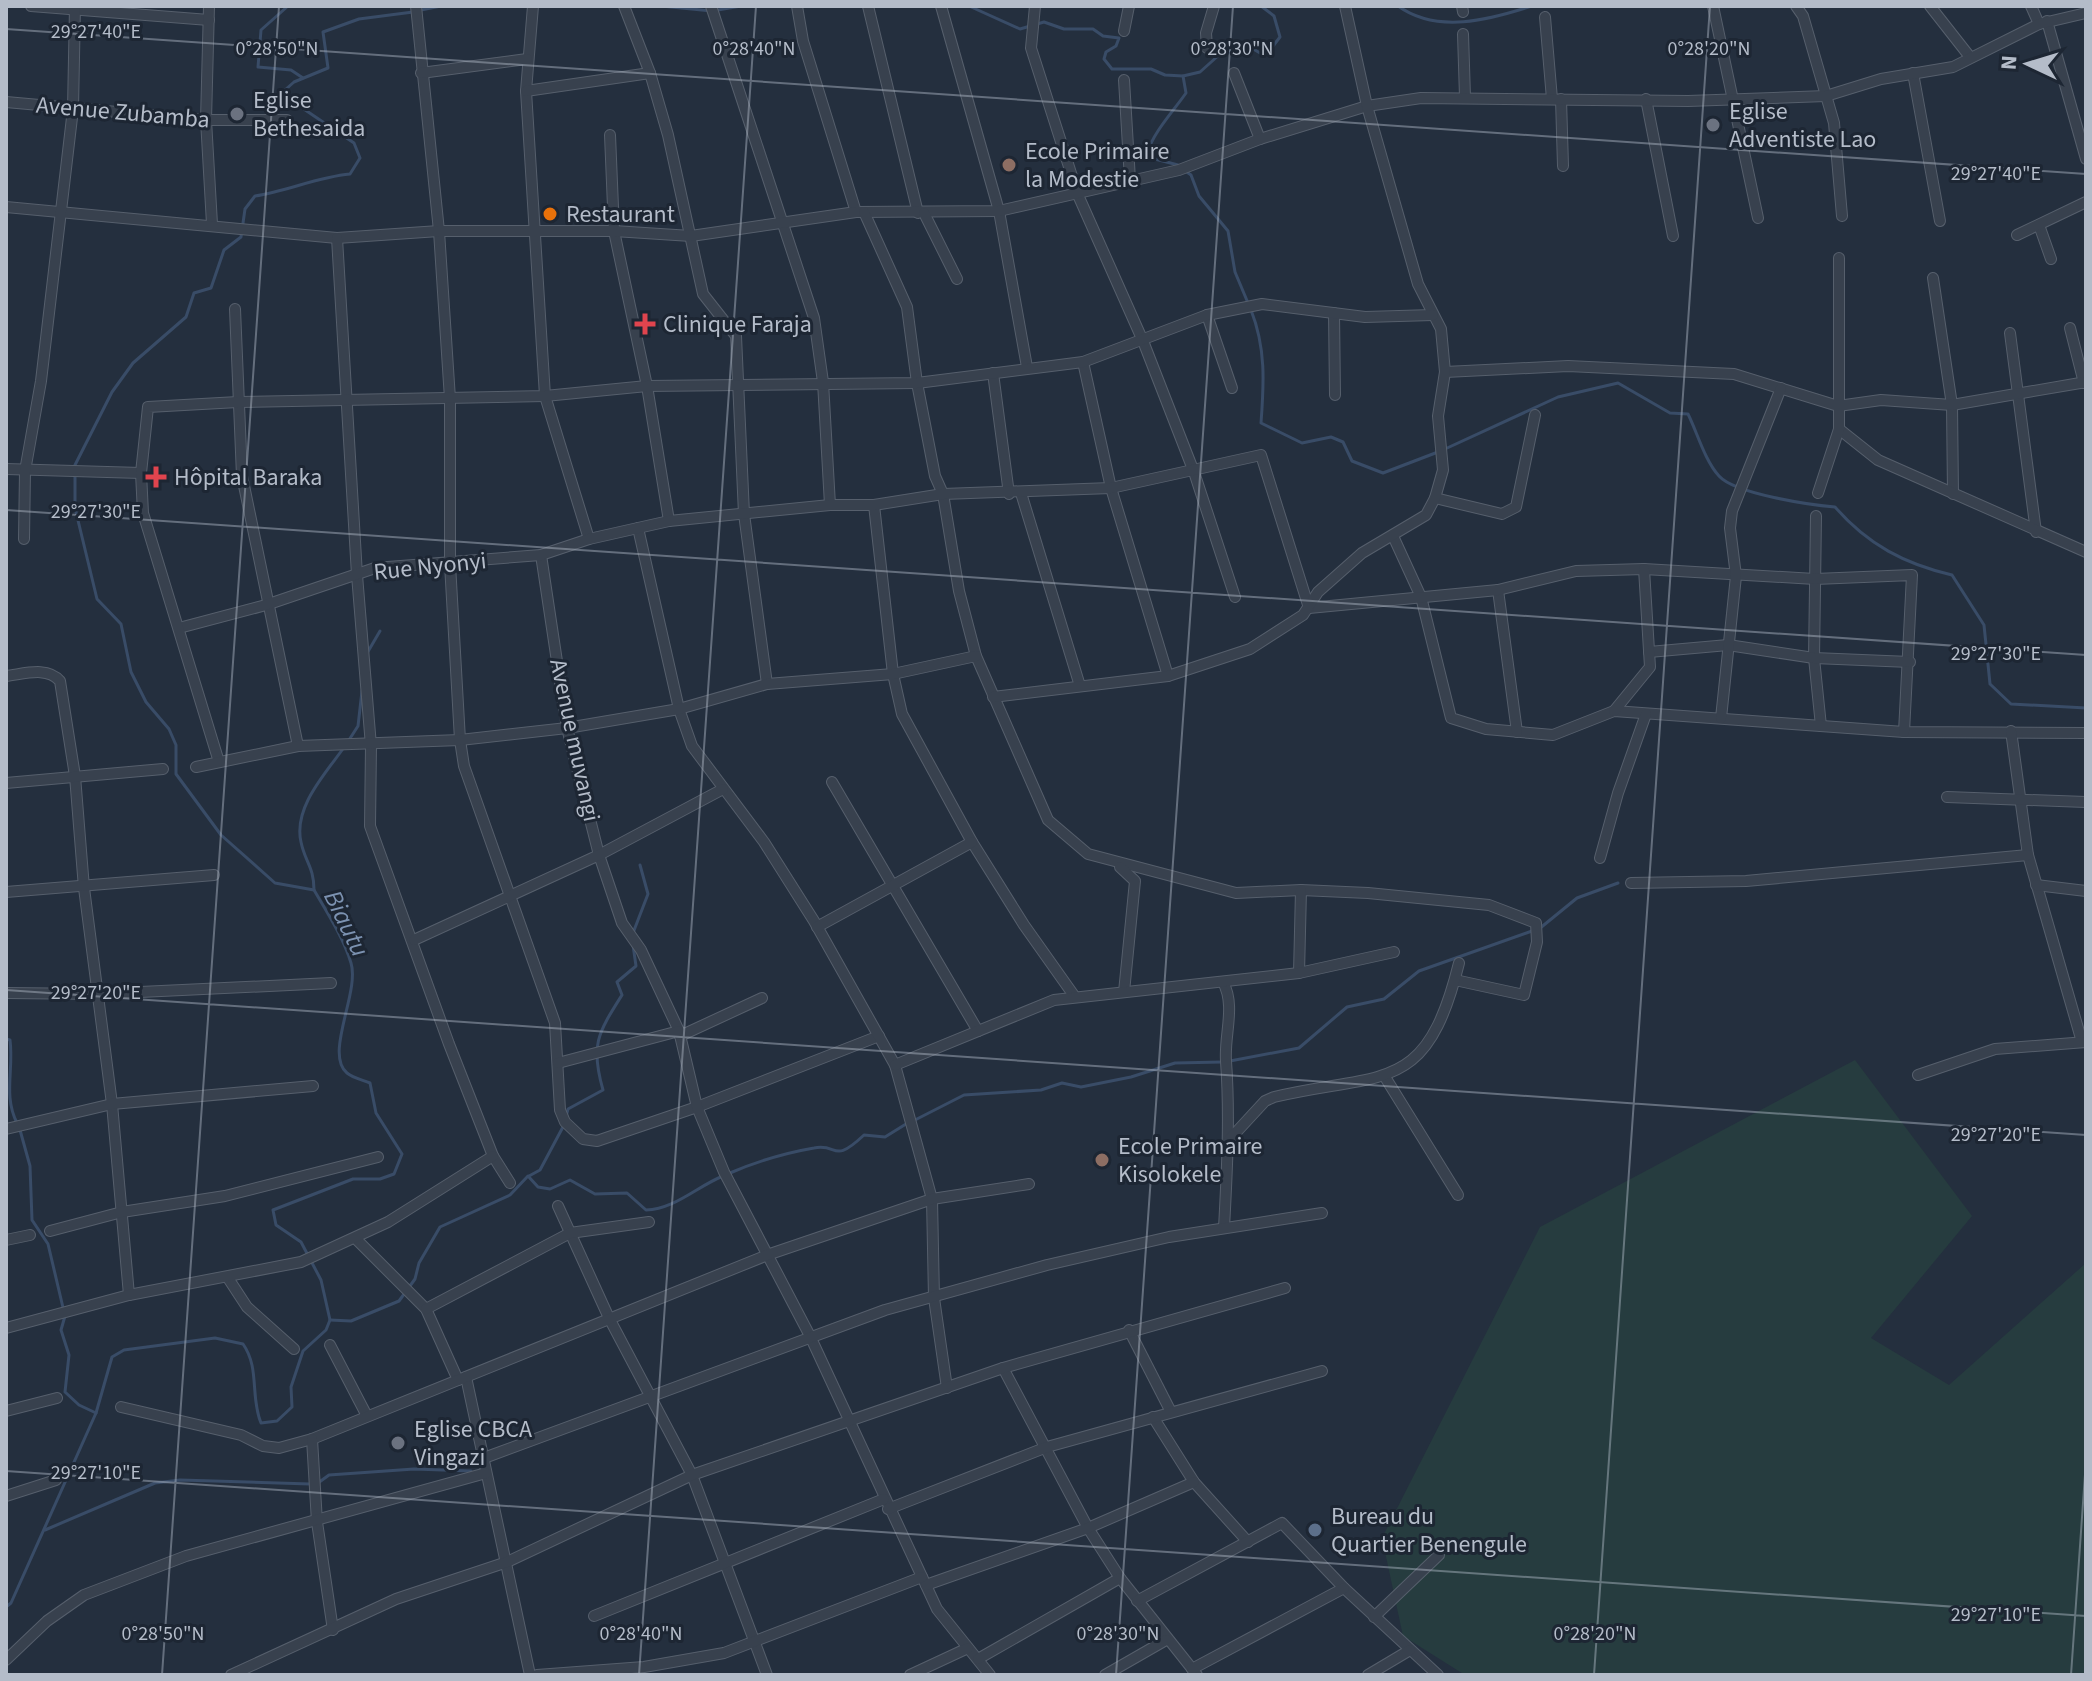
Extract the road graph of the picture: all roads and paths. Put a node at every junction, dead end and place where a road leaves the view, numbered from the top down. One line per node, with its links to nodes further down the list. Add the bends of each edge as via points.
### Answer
1 (31, 6): 18 (street)
2 (209, 6): 21 (street)
3 (533, 6): 27 (street)
4 (624, 6): 29 (street)
5 (711, 6): 60 (street)
6 (797, 6): 54 (street, via 803,41)
7 (868, 6): 55 (street)
8 (941, 6): 52 (street)
9 (1035, 6): 49 (street, via 1031,48)
10 (1129, 6): 23 (street)
11 (1214, 6): 25 (street)
12 (1345, 6): 40 (street)
13 (1713, 6): 36 (street)
14 (1796, 6): 34 (street)
15 (1930, 6): 26 (street)
16 (2031, 6): 22 (street)
17 (416, 7): 28 (street)
18 (75, 8): 21 (street); 41 (street)
19 (2086, 13): 22 (street)
20 (1545, 17): 37 (street)
21 (209, 20): 42 (street)
22 (2043, 22): 26 (street); 46 (street)
23 (1124, 31)
24 (1463, 34): 35 (street)
25 (1207, 48)
26 (1970, 57): 31 (street, via 1953,67)
27 (527, 59): 28 (street); 33 (street)
28 (421, 73): 62 (street)
29 (650, 73): 33 (street); 66 (street)
30 (1234, 73): 45 (street)
31 (1913, 73): 34 (street); 58 (street)
32 (1124, 80): 48 (street)
33 (526, 91): 63 (street)
34 (1826, 96): 36 (street); 56 (street, via 1834,123)
35 (1465, 97): 37 (street); 40 (street)
36 (1730, 98): 38 (street); 57 (street)
37 (1557, 99): 38 (street); 47 (street)
38 (1646, 99): 67 (street)
39 (6, 102): 41 (street, Avenue Zubamba)
40 (1367, 106): 45 (street); 76 (street, via 1418,284)
41 (73, 109): 42 (street, Avenue Zubamba); 53 (street)
42 (206, 120): 43 (street, Avenue Zubamba); 59 (street)
43 (287, 120)
44 (610, 135): 64 (street)
45 (1260, 139): 48 (street, via 1179,170)
46 (2086, 159)
47 (1563, 166)
48 (1130, 180): 49 (street)
49 (1078, 195): 52 (street); 79 (street)
50 (2086, 202): 61 (street)
51 (6, 207): 53 (street)
52 (999, 211): 55 (street); 81 (street)
53 (61, 212): 59 (street, via 161,224); 102 (street)
54 (860, 212): 55 (street); 60 (street); 85 (street, via 907,307)
55 (921, 213): 72 (street)
56 (1842, 216)
57 (1758, 218)
58 (1940, 221)
59 (212, 224): 68 (street)
60 (781, 225): 66 (street); 84 (street, via 814,318)
61 (2039, 225): 65 (street); 70 (street)
62 (439, 231): 63 (street); 68 (street); 95 (street)
63 (537, 231): 64 (street); 92 (street)
64 (614, 231): 66 (street); 88 (street)
65 (2017, 235)
66 (691, 236): 87 (street, via 703,294 736,336)
67 (1673, 236)
68 (337, 238): 94 (street)
69 (1839, 258): 98 (street)
70 (2051, 259)
71 (1933, 278): 97 (street)
72 (957, 279)
73 (235, 309): 96 (street)
74 (1334, 313): 75 (street, via 1262,304); 76 (street); 91 (street)
75 (1207, 315): 79 (street); 89 (street)
76 (1433, 315): 82 (street, via 1441,329)
77 (2070, 328): 86 (street)
78 (2010, 333): 93 (street)
79 (1143, 341): 80 (street); 103 (street)
80 (1083, 362): 81 (street); 105 (street)
81 (1027, 367): 83 (street)
82 (1445, 372): 90 (street, via 1568,366 1696,370); 111 (street, via 1438,416 1443,470)
83 (993, 373): 85 (street); 109 (street)
84 (823, 382): 85 (street); 87 (street); 112 (street)
85 (917, 383): 108 (street)
86 (2085, 383): 93 (street)
87 (741, 384): 88 (street); 114 (street)
88 (647, 386): 92 (street); 116 (street)
89 (1232, 388)
90 (1781, 388): 98 (street); 127 (street, via 1732,511)
91 (1335, 395)
92 (545, 396): 95 (street); 121 (street)
93 (2017, 397): 97 (street); 118 (street)
94 (346, 399): 95 (street); 96 (street); 126 (street)
95 (450, 399): 124 (street)
96 (238, 402): 104 (street, via 148,407); 132 (street, via 242,476)
97 (1952, 405): 98 (street, via 1881,400); 110 (street)
98 (1838, 406): 100 (street)
99 (1535, 415): 111 (street, via 1516,507 1502,514)
100 (1839, 429): 107 (street); 110 (street, via 1878,460)
101 (6, 469): 102 (street)
102 (25, 471): 104 (street); 120 (street)
103 (1194, 472): 105 (street, Rue Nyonyi); 130 (street); 133 (street, Rue Nyonyi, via 1261,455)
104 (141, 473): 134 (street, via 143,513)
105 (1111, 488): 106 (street, Rue Nyonyi); 142 (street)
106 (1021, 493): 109 (street, Rue Nyonyi); 144 (street)
107 (1818, 493)
108 (943, 494): 109 (street, Rue Nyonyi); 113 (street, Rue Nyonyi); 137 (street)
109 (1009, 494)
110 (1953, 494): 118 (street)
111 (1435, 498): 119 (street, via 1426,515)
112 (830, 505): 113 (street, Rue Nyonyi); 114 (street, Rue Nyonyi)
113 (874, 505): 140 (street)
114 (744, 514): 116 (street, Rue Nyonyi); 143 (street)
115 (1816, 516): 128 (street)
116 (669, 521): 117 (street, Rue Nyonyi)
117 (638, 528): 121 (street, Rue Nyonyi); 146 (street)
118 (2036, 532): 122 (street)
119 (1393, 536): 131 (street); 133 (street, via 1333,576)
120 (24, 539)
121 (589, 539): 123 (street, Rue Nyonyi)
122 (2086, 552)
123 (541, 555): 124 (street, Rue Nyonyi); 151 (street, Avenue muvangi)
124 (450, 564): 126 (street, Rue Nyonyi, via 375,568); 156 (street)
125 (1644, 569): 127 (street); 129 (street, via 1576,571); 136 (street)
126 (357, 575): 132 (street, Rue Nyonyi); 158 (street)
127 (1736, 576): 128 (street); 135 (street)
128 (1815, 579): 138 (street); 139 (street, via 1912,575)
129 (1498, 590): 131 (street); 153 (street)
130 (1235, 597)
131 (1421, 597): 133 (street); 153 (street, via 1451,718)
132 (266, 605): 134 (street, Rue Nyonyi); 157 (street)
133 (1309, 608): 142 (street, via 1250,649)
134 (179, 628): 159 (street)
135 (1728, 645): 136 (street); 138 (street); 149 (street)
136 (1649, 652): 147 (street, via 1650,667)
137 (976, 656): 140 (street); 145 (street)
138 (1814, 658): 139 (street); 150 (street)
139 (1910, 662): 154 (street)
140 (893, 674): 143 (street); 169 (street, via 902,714)
141 (6, 676): 162 (street, via 41,672 60,681)
142 (1168, 676): 144 (street)
143 (767, 684): 146 (street)
144 (1080, 686): 145 (street)
145 (993, 697): 173 (street, via 1048,820 1088,854)
146 (679, 709): 151 (street); 165 (street, via 692,746)
147 (1614, 711): 148 (street); 153 (street, via 1553,735)
148 (1646, 714): 149 (street); 172 (street)
149 (1721, 718): 150 (street)
150 (1821, 726): 154 (street)
151 (567, 728): 156 (street); 170 (street, Avenue muvangi)
152 (2011, 731): 154 (street); 155 (street); 167 (street)
153 (1517, 732)
154 (1904, 732)
155 (2086, 733)
156 (460, 740): 158 (street); 182 (street)
157 (298, 746): 158 (street); 159 (street)
158 (371, 746): 184 (street, via 370,826)
159 (219, 762): 160 (street)
160 (196, 767)
161 (163, 769): 162 (street)
162 (75, 776): 164 (street); 178 (street)
163 (832, 782): 177 (street)
164 (6, 783)
165 (723, 789): 170 (street); 183 (street, via 764,842)
166 (1947, 797): 167 (street)
167 (2019, 798): 168 (street); 171 (street)
168 (2086, 802)
169 (972, 842): 177 (street); 194 (street)
170 (599, 855): 182 (street); 197 (street, Avenue muvangi, via 622,923 641,950)
171 (2028, 855): 175 (street, via 1746,881); 176 (street)
172 (1600, 858)
173 (1111, 862): 179 (street, via 1236,893); 191 (street, via 1135,881)
174 (214, 875): 178 (street)
175 (1631, 883)
176 (2036, 885): 180 (street); 199 (street)
177 (893, 887): 183 (street); 196 (street)
178 (84, 888): 181 (street); 193 (street)
179 (1301, 890): 187 (street); 188 (street, via 1489,905 1536,923 1537,942 1524,995)
180 (2086, 891)
181 (6, 892)
182 (508, 895): 184 (street); 200 (street, via 555,1023)
183 (817, 927): 198 (street)
184 (414, 940): 209 (street)
185 (1394, 952): 187 (street)
186 (1459, 963): 188 (street)
187 (1299, 973): 189 (street)
188 (1455, 980): 203 (street, via 1448,1009 1431,1038 1400,1071)
189 (1223, 982): 191 (street); 208 (street, via 1229,994)
190 (331, 983): 193 (street)
191 (1124, 992): 194 (street)
192 (6, 993): 193 (street)
193 (98, 994): 205 (street)
194 (1075, 997): 196 (street, via 1054,1000)
195 (762, 998): 197 (street)
196 (978, 1031): 201 (street)
197 (679, 1034): 200 (street); 206 (street, Avenue muvangi)
198 (879, 1036): 201 (street); 206 (street)
199 (2084, 1042): 202 (street, via 1995,1049)
200 (558, 1063): 206 (street, via 560,1110 583,1139 597,1141)
201 (895, 1065): 214 (street)
202 (1918, 1075)
203 (1385, 1077): 208 (street, via 1274,1097); 213 (street)
204 (313, 1086): 205 (street)
205 (112, 1104): 207 (street); 216 (street)
206 (697, 1107): 225 (street, Avenue muvangi, via 726,1176)
207 (14, 1127)
208 (1229, 1140): 219 (street)
209 (493, 1156): 211 (street); 223 (street)
210 (378, 1157): 216 (street, via 225,1196)
211 (510, 1183)
212 (1029, 1184): 214 (street)
213 (1458, 1195)
214 (932, 1199): 225 (street); 229 (street)
215 (558, 1206): 221 (street)
216 (122, 1212): 220 (street); 228 (street)
217 (1322, 1213): 219 (street)
218 (649, 1222): 221 (street)
219 (1224, 1228): 229 (street, via 1047,1265)
220 (50, 1231)
221 (570, 1233): 230 (street); 231 (street)
222 (30, 1235): 224 (street)
223 (356, 1239): 226 (street, via 301,1262); 230 (street)
224 (6, 1240)
225 (770, 1254): 231 (street); 234 (street, Avenue muvangi)
226 (228, 1278): 228 (street); 236 (street, via 247,1307)
227 (1285, 1288): 233 (street)
228 (129, 1295): 232 (street)
229 (934, 1298): 234 (street); 240 (street)
230 (426, 1309): 239 (street)
231 (609, 1318): 239 (street); 241 (street)
232 (6, 1328)
233 (1129, 1330): 237 (street); 245 (street)
234 (810, 1336): 241 (street); 248 (street, Avenue muvangi)
235 (330, 1345): 246 (street)
236 (294, 1349)
237 (1003, 1368): 240 (street); 250 (street)
238 (1322, 1371): 245 (street)
239 (462, 1379): 246 (street); 251 (street)
240 (947, 1388): 248 (street)
241 (651, 1395): 251 (street); 253 (street)
242 (57, 1398): 244 (street)
243 (121, 1407): 249 (street, via 241,1435 263,1446 279,1448)
244 (6, 1411)
245 (1171, 1412): 247 (street)
246 (367, 1416): 249 (street)
247 (1153, 1417): 250 (street); 255 (street)
248 (849, 1420): 253 (street); 257 (street, Avenue muvangi)
249 (312, 1439): 258 (street)
250 (1047, 1447): 257 (street); 259 (street)
251 (484, 1458): 252 (street)
252 (486, 1473): 258 (street); 262 (street)
253 (692, 1475): 262 (street); 263 (street)
254 (56, 1480): 256 (street)
255 (1194, 1482): 259 (street); 260 (street)
256 (6, 1496)
257 (886, 1504): 263 (street); 265 (street, Avenue muvangi)
258 (317, 1522): 270 (street); 276 (street, via 186,1556 84,1595)
259 (1088, 1528): 264 (street); 265 (street)
260 (1248, 1542): 266 (street, via 1282,1523); 267 (street)
261 (1439, 1555): 269 (street)
262 (507, 1562): 270 (street, via 396,1599); 279 (street)
263 (726, 1562): 268 (street); 272 (street)
264 (1120, 1578): 267 (street); 275 (street)
265 (924, 1581): 272 (street); 273 (street, Avenue muvangi, via 937,1609)
266 (1344, 1588): 269 (street); 277 (street)
267 (1137, 1601): 271 (street)
268 (594, 1616)
269 (1374, 1617): 274 (street)
270 (333, 1630): 278 (street)
271 (1166, 1640): 277 (street); 284 (street)
272 (756, 1643): 280 (street, via 644,1667); 281 (street)
273 (968, 1648): 275 (street, Avenue muvangi); 282 (street)
274 (1410, 1650): 285 (street); 286 (street)
275 (978, 1659): 283 (street, Avenue muvangi)
276 (6, 1660)
277 (1195, 1672)
278 (231, 1675)
279 (530, 1675)
280 (537, 1675)
281 (767, 1675)
282 (910, 1675)
283 (990, 1675)
284 (1105, 1675)
285 (1368, 1675)
286 (1438, 1675)

